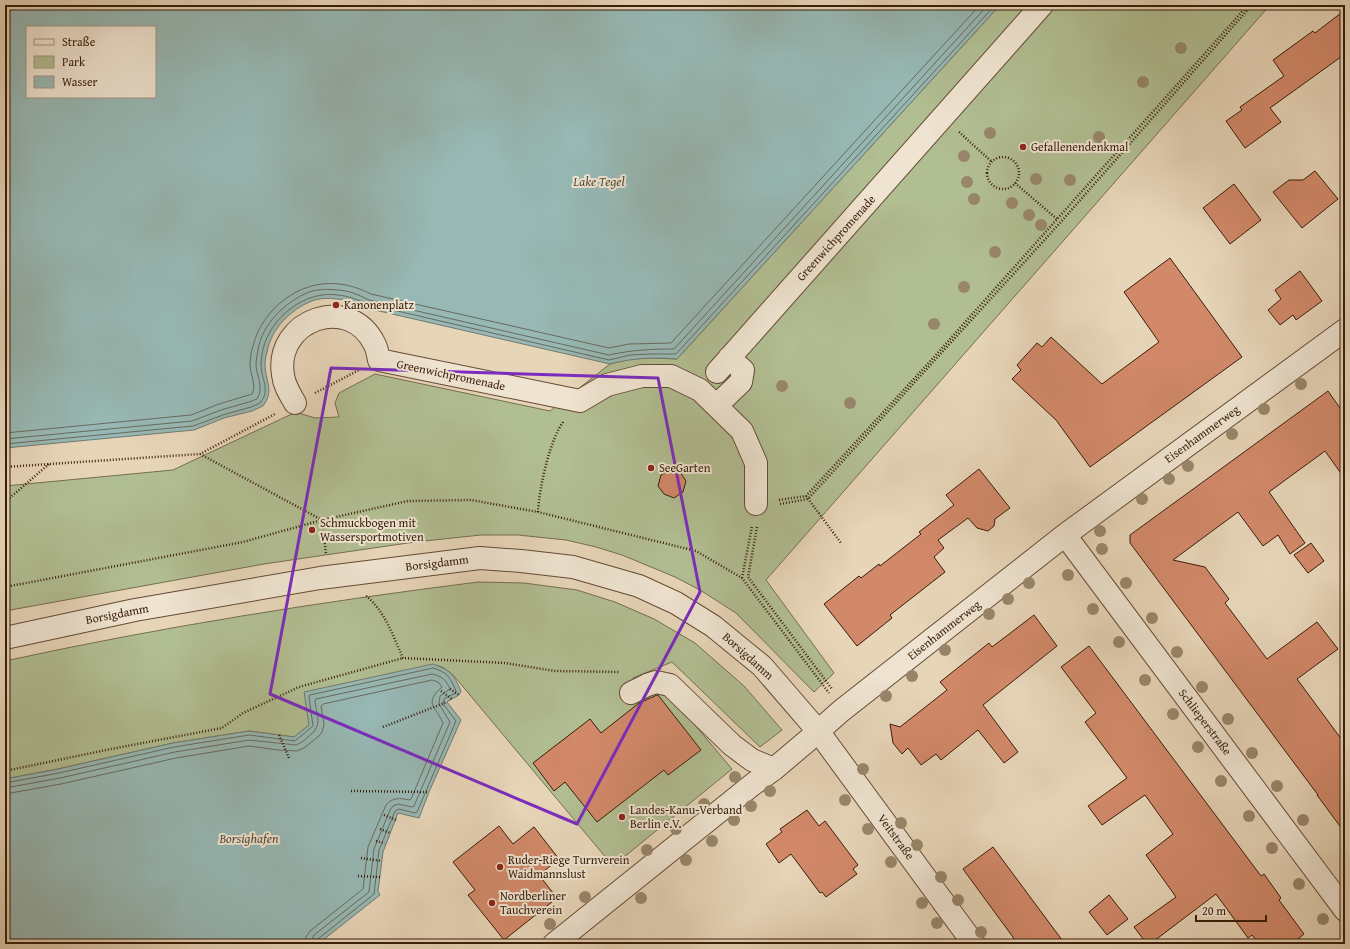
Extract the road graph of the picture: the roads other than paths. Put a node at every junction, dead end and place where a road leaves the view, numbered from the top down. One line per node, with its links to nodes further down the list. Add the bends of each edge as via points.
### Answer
1 (1042, 5): 3 (street, Greenwichpromenade)
2 (1345, 331): 7 (street, Eisenhammerweg)
3 (714, 376): 4 (street, Greenwichpromenade, via 642,376 608,385 580,401 379,360 375,346 361,326 332,316 309,322 294,334 286,347 283,355 283,375); 5 (street); 5 (street, via 743,370 740,382)
4 (295, 403)
5 (717, 406): 6 (street, via 742,431 756,463)
6 (756, 504)
7 (1065, 535): 10 (street, Eisenhammerweg, via 837,701); 12 (street, Schlieperstraße)
8 (5, 638): 10 (street, Borsigdamm, via 135,610 320,578 480,558 521,561 573,567 640,586 676,603 713,626 762,666)
9 (631, 693): 11 (street, via 656,682 670,685 732,745 752,760)
10 (818, 731): 11 (street, Eisenhammerweg); 14 (street, Veitstraße)
11 (774, 769): 13 (street, Eisenhammerweg)
12 (1345, 910)
13 (554, 944)
14 (974, 944)

